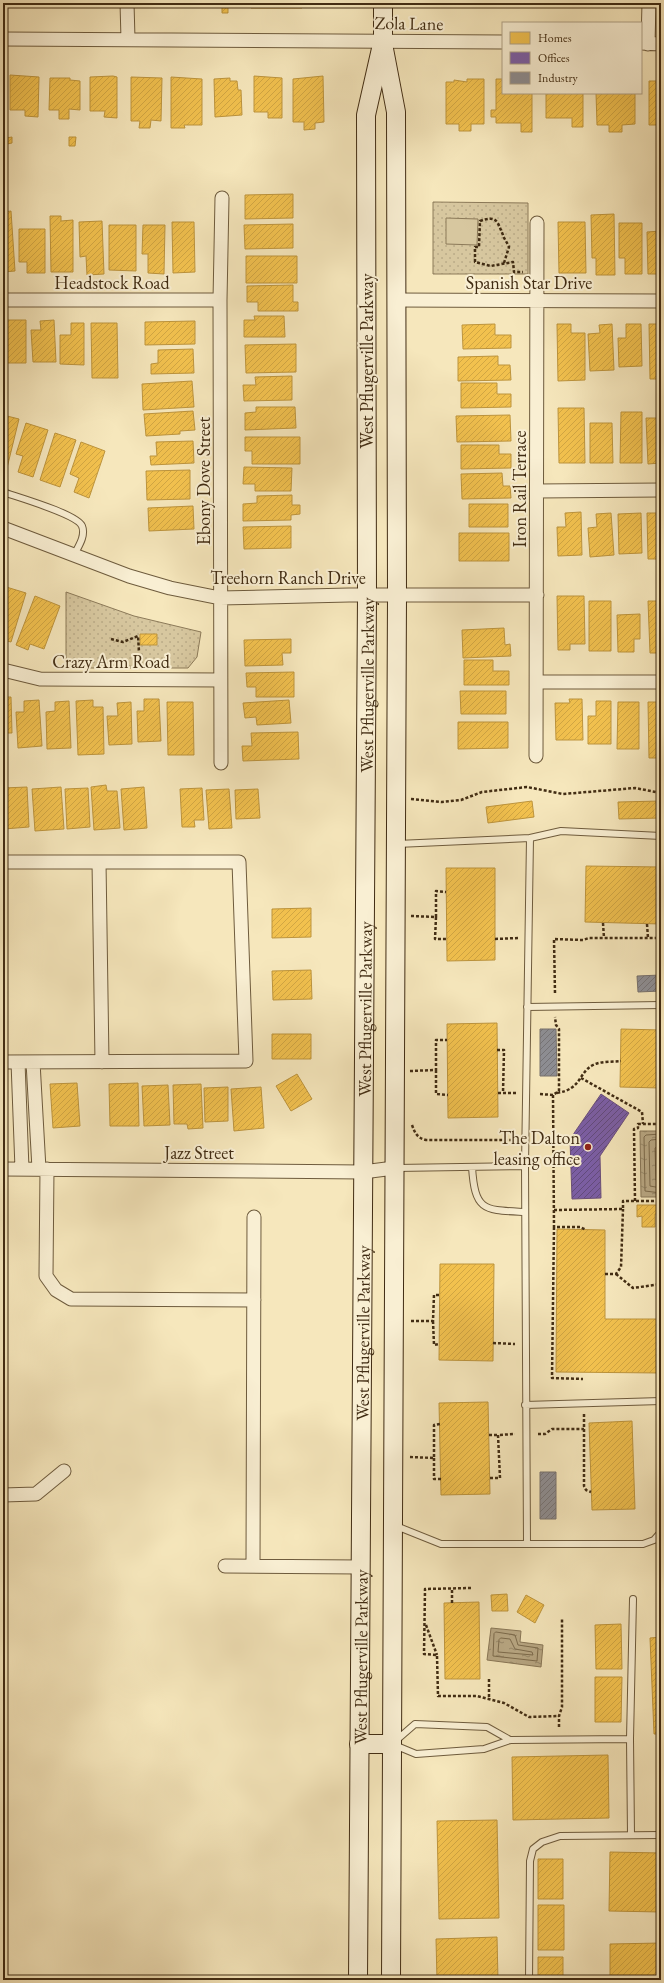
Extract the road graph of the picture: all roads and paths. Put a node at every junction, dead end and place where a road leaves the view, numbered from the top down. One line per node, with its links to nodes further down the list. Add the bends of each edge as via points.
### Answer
1 (127, 3): 5 (street)
2 (383, 3): 6 (main road, West Pflugerville Parkway)
3 (649, 3): 8 (street)
4 (3, 39): 5 (street, Zola Lane)
5 (128, 39): 6 (street, Zola Lane)
6 (383, 40): 7 (street, Zola Lane); 15 (main road, West Pflugerville Parkway, via 396,112); 23 (main road, West Pflugerville Parkway, via 366,115)
7 (502, 42)
8 (650, 44)
9 (222, 198): 14 (street, Ebony Dove Street)
10 (537, 223): 16 (street, Iron Rail Terrace)
11 (504, 263): 11 (path, via 491,266 475,262 474,247 480,247 480,221 491,218 500,226 509,246); 12 (path, via 513,262 514,272 526,272)
12 (526, 277)
13 (3, 300): 14 (street, Headstock Road)
14 (220, 300): 26 (street, Ebony Dove Street)
15 (396, 300): 16 (street, Spanish Star Drive); 24 (main road, West Pflugerville Parkway)
16 (537, 300): 17 (street, Spanish Star Drive); 19 (street, Iron Rail Terrace)
17 (661, 301)
18 (661, 490): 19 (street)
19 (537, 491): 25 (street, Iron Rail Terrace)
20 (3, 492): 22 (lane, via 65,513 80,522 83,527 82,538)
21 (3, 528): 22 (street, Treehorn Ranch Drive)
22 (74, 555): 26 (street, Treehorn Ranch Drive, via 129,576 170,588)
23 (367, 595): 24 (street, Treehorn Ranch Drive); 26 (street, Treehorn Ranch Drive); 89 (main road, West Pflugerville Parkway)
24 (397, 595): 25 (street, Treehorn Ranch Drive); 39 (main road, West Pflugerville Parkway)
25 (537, 595): 31 (street, Iron Rail Terrace)
26 (220, 598): 30 (street, Ebony Dove Street)
27 (111, 639): 28 (path, via 123,642 138,636)
28 (139, 652)
29 (3, 670): 30 (street, Crazy Arm Road, via 40,679)
30 (220, 680): 34 (street, Ebony Dove Street)
31 (537, 682): 32 (street); 33 (street, Iron Rail Terrace)
32 (661, 682)
33 (536, 756)
34 (221, 763)
35 (661, 793): 36 (path, via 635,788 563,794 527,787 482,792 461,800 442,802)
36 (411, 799)
37 (661, 836): 38 (lane, via 561,831)
38 (530, 838): 39 (lane); 55 (lane)
39 (396, 844): 84 (main road, West Pflugerville Parkway)
40 (3, 862): 41 (street)
41 (99, 862): 63 (street); 63 (street, via 239,862 246,1061)
42 (446, 892): 44 (path, via 436,891)
43 (411, 916): 44 (path)
44 (436, 917): 52 (path, via 435,939)
45 (603, 923): 49 (path)
46 (647, 924): 50 (path)
47 (495, 938): 48 (path)
48 (518, 938)
49 (604, 938): 50 (path); 53 (path, via 554,939)
50 (648, 938): 51 (path)
51 (661, 938)
52 (447, 939)
53 (555, 992)
54 (661, 1005): 55 (lane)
55 (527, 1007): 83 (lane)
56 (555, 1016): 72 (path, via 559,1029)
57 (447, 1040): 64 (path, via 436,1040)
58 (497, 1050): 69 (path, via 504,1050)
59 (621, 1061): 66 (path, via 591,1066)
60 (3, 1062): 61 (street)
61 (18, 1062): 62 (street); 75 (street)
62 (33, 1062): 63 (street); 76 (street)
63 (102, 1062)
64 (436, 1070): 65 (path); 73 (path, via 436,1094)
65 (410, 1071)
66 (581, 1078): 72 (path, via 567,1092); 78 (path, via 642,1112)
67 (658, 1088): 79 (path)
68 (498, 1093): 69 (path)
69 (503, 1093): 70 (path)
70 (517, 1093)
71 (540, 1094): 74 (path)
72 (557, 1094): 74 (path)
73 (448, 1095)
74 (553, 1095): 81 (path)
75 (20, 1115): 76 (street); 87 (street)
76 (36, 1115): 88 (street)
77 (411, 1121): 80 (path, via 415,1133 426,1140)
78 (643, 1124): 79 (path); 90 (path, via 638,1124 638,1128 634,1128)
79 (660, 1124)
80 (512, 1140)
81 (553, 1162): 82 (path); 93 (path)
82 (571, 1162)
83 (524, 1166): 85 (lane); 94 (lane)
84 (394, 1168): 85 (lane); 89 (street, Jazz Street); 125 (main road, West Pflugerville Parkway)
85 (472, 1168): 94 (lane, via 473,1190 478,1200 486,1207 496,1211)
86 (3, 1169): 87 (street, Jazz Street)
87 (22, 1169): 88 (street, Jazz Street)
88 (43, 1169): 89 (street, Jazz Street); 102 (street, via 46,1276 56,1290 71,1299)
89 (363, 1172): 130 (main road, West Pflugerville Parkway)
90 (635, 1201): 91 (path); 92 (path, via 623,1200)
91 (661, 1201)
92 (623, 1209): 93 (path); 99 (path, via 621,1267)
93 (554, 1210): 96 (path)
94 (525, 1212): 110 (lane)
95 (254, 1217): 102 (street)
96 (554, 1227): 97 (path, via 580,1227); 108 (path, via 552,1378)
97 (586, 1230)
98 (605, 1274): 99 (path)
99 (616, 1274): 100 (path, via 633,1288)
100 (661, 1284)
101 (440, 1295): 104 (path, via 434,1296)
102 (254, 1300): 129 (street)
103 (408, 1320): 104 (path)
104 (433, 1321): 106 (path, via 434,1345)
105 (493, 1343): 107 (path)
106 (440, 1344)
107 (516, 1344)
108 (583, 1379)
109 (661, 1401): 110 (lane)
110 (525, 1405): 127 (lane)
111 (584, 1414): 113 (path)
112 (440, 1424): 119 (path, via 434,1425)
113 (584, 1429): 115 (path, via 552,1429 545,1434); 123 (path, via 584,1486)
114 (516, 1434): 117 (path)
115 (538, 1434)
116 (489, 1435): 117 (path)
117 (498, 1435): 121 (path, via 500,1478)
118 (408, 1457): 119 (path)
119 (434, 1458): 122 (path, via 434,1479)
120 (64, 1471): 124 (street, via 36,1494)
121 (490, 1478)
122 (441, 1479)
123 (591, 1492)
124 (3, 1495)
125 (393, 1524): 127 (lane, via 442,1544); 145 (main road, West Pflugerville Parkway)
126 (661, 1532): 127 (lane, via 654,1540 643,1544)
127 (526, 1544)
128 (225, 1566): 129 (street)
129 (253, 1566): 130 (street)
130 (360, 1567): 144 (main road, West Pflugerville Parkway)
131 (452, 1588): 132 (path); 134 (path); 136 (path, via 425,1589)
132 (472, 1588)
133 (633, 1599): 142 (lane)
134 (452, 1603)
135 (562, 1618): 140 (path, via 562,1706)
136 (425, 1623): 137 (path); 137 (path, via 424,1654)
137 (437, 1654): 139 (path, via 438,1696 478,1696)
138 (488, 1679): 139 (path)
139 (489, 1699): 140 (path, via 504,1703 529,1717)
140 (559, 1716): 141 (path)
141 (559, 1727)
142 (630, 1739): 143 (lane); 146 (lane)
143 (510, 1740): 145 (lane, via 484,1749 416,1754); 145 (lane, via 487,1727 415,1724)
144 (358, 1744): 145 (main road); 148 (main road, West Pflugerville Parkway)
145 (392, 1744): 149 (main road, West Pflugerville Parkway)
146 (631, 1835): 147 (lane); 150 (lane, via 560,1836 542,1842 533,1849 530,1860)
147 (661, 1835)
148 (358, 1980)
149 (391, 1980)
150 (529, 1980)

